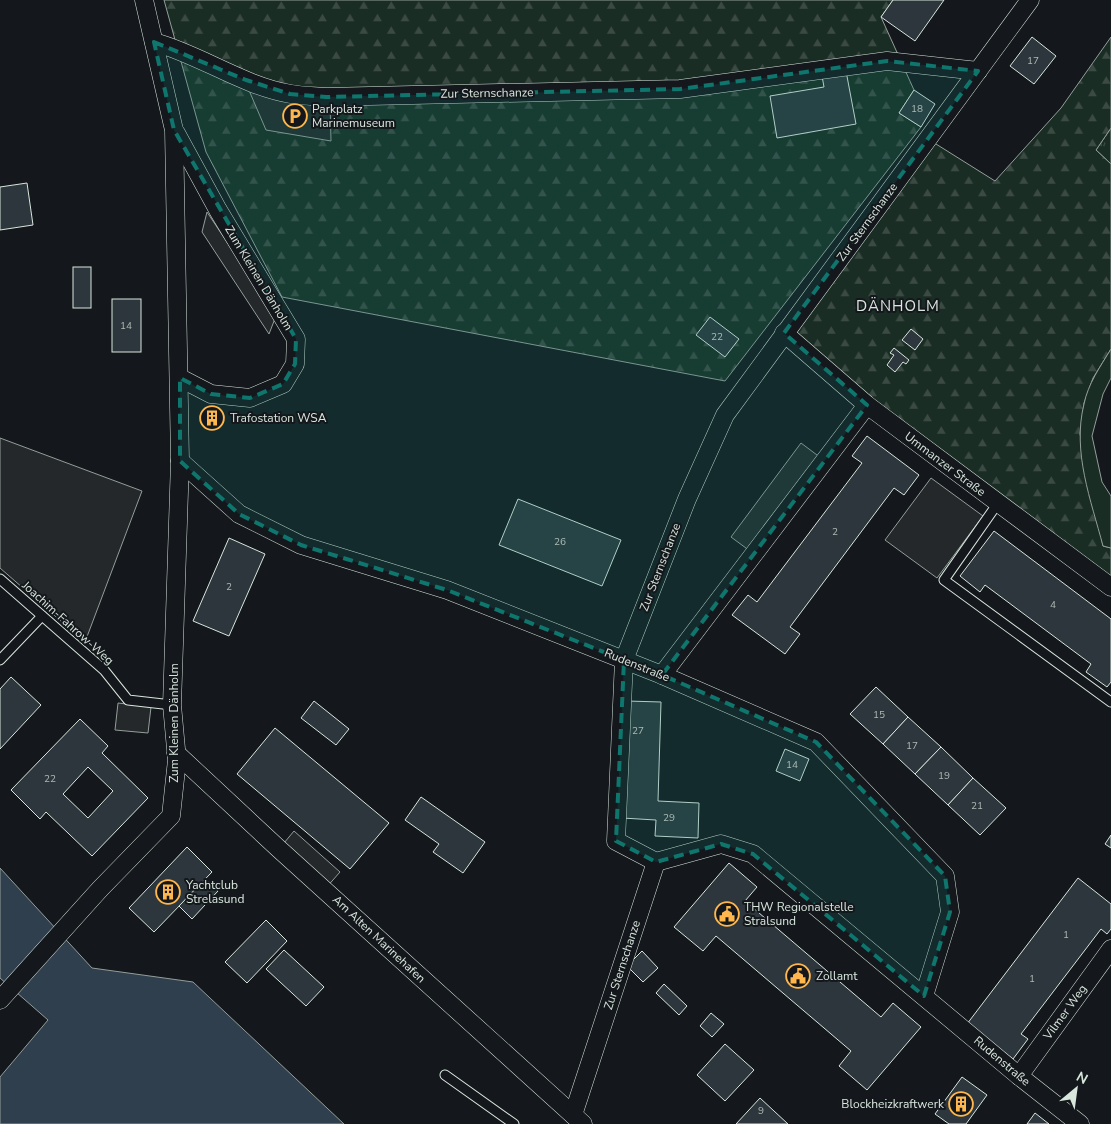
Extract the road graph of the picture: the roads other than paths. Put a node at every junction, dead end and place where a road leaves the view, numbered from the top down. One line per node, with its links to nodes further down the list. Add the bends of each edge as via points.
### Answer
1 (144, 0): 3 (street, Zum Kleinen Dänholm)
2 (1030, 0): 4 (street, Zur Sternschanze)
3 (154, 42): 4 (street, Zur Sternschanze, via 178,49 246,80 290,94 326,97 680,89 886,61); 5 (street, Zum Kleinen Dänholm)
4 (978, 71): 6 (street, Zur Sternschanze)
5 (174, 130): 7 (street, Zum Kleinen Dänholm); 7 (street, Zum Kleinen Dänholm, via 296,339 295,364 283,384 250,398 211,394)
6 (784, 333): 8 (street, Ummanzer Straße); 15 (street, Zur Sternschanze, via 725,415 687,499)
7 (180, 378): 9 (street, Zum Kleinen Dänholm)
8 (867, 405): 10 (street, Ummanzer Straße); 16 (street)
9 (180, 461): 15 (street, Rudenstraße, via 239,514 301,545 447,590); 18 (street, Zum Kleinen Dänholm)
10 (998, 503): 12 (street, Ummanzer Straße); 17 (lane, via 944,580)
11 (0, 579): 13 (lane, Joachim-Fahrow-Weg)
12 (1111, 587)
13 (42, 616): 14 (lane); 18 (lane, Joachim-Fahrow-Weg, via 104,670 128,700)
14 (0, 660)
15 (624, 660): 16 (street, Rudenstraße); 20 (street, Zur Sternschanze, via 616,841)
16 (662, 675): 22 (street, Rudenstraße, via 816,742 945,876 950,912)
17 (1111, 702)
18 (172, 706): 19 (street, Zum Kleinen Dänholm)
19 (176, 753): 23 (street, Zum Kleinen Dänholm, via 171,816); 26 (street, Am Alten Marinehafen)
20 (656, 862): 22 (street, Rudenstraße, via 721,844 753,854); 26 (street, Zur Sternschanze)
21 (1111, 949): 25 (street, Vilmer Weg)
22 (924, 996): 25 (street, Rudenstraße)
23 (2, 998)
24 (445, 1076): 27 (lane)
25 (1019, 1076): 28 (street, Rudenstraße)
26 (574, 1121)
27 (514, 1124)
28 (1080, 1124)

